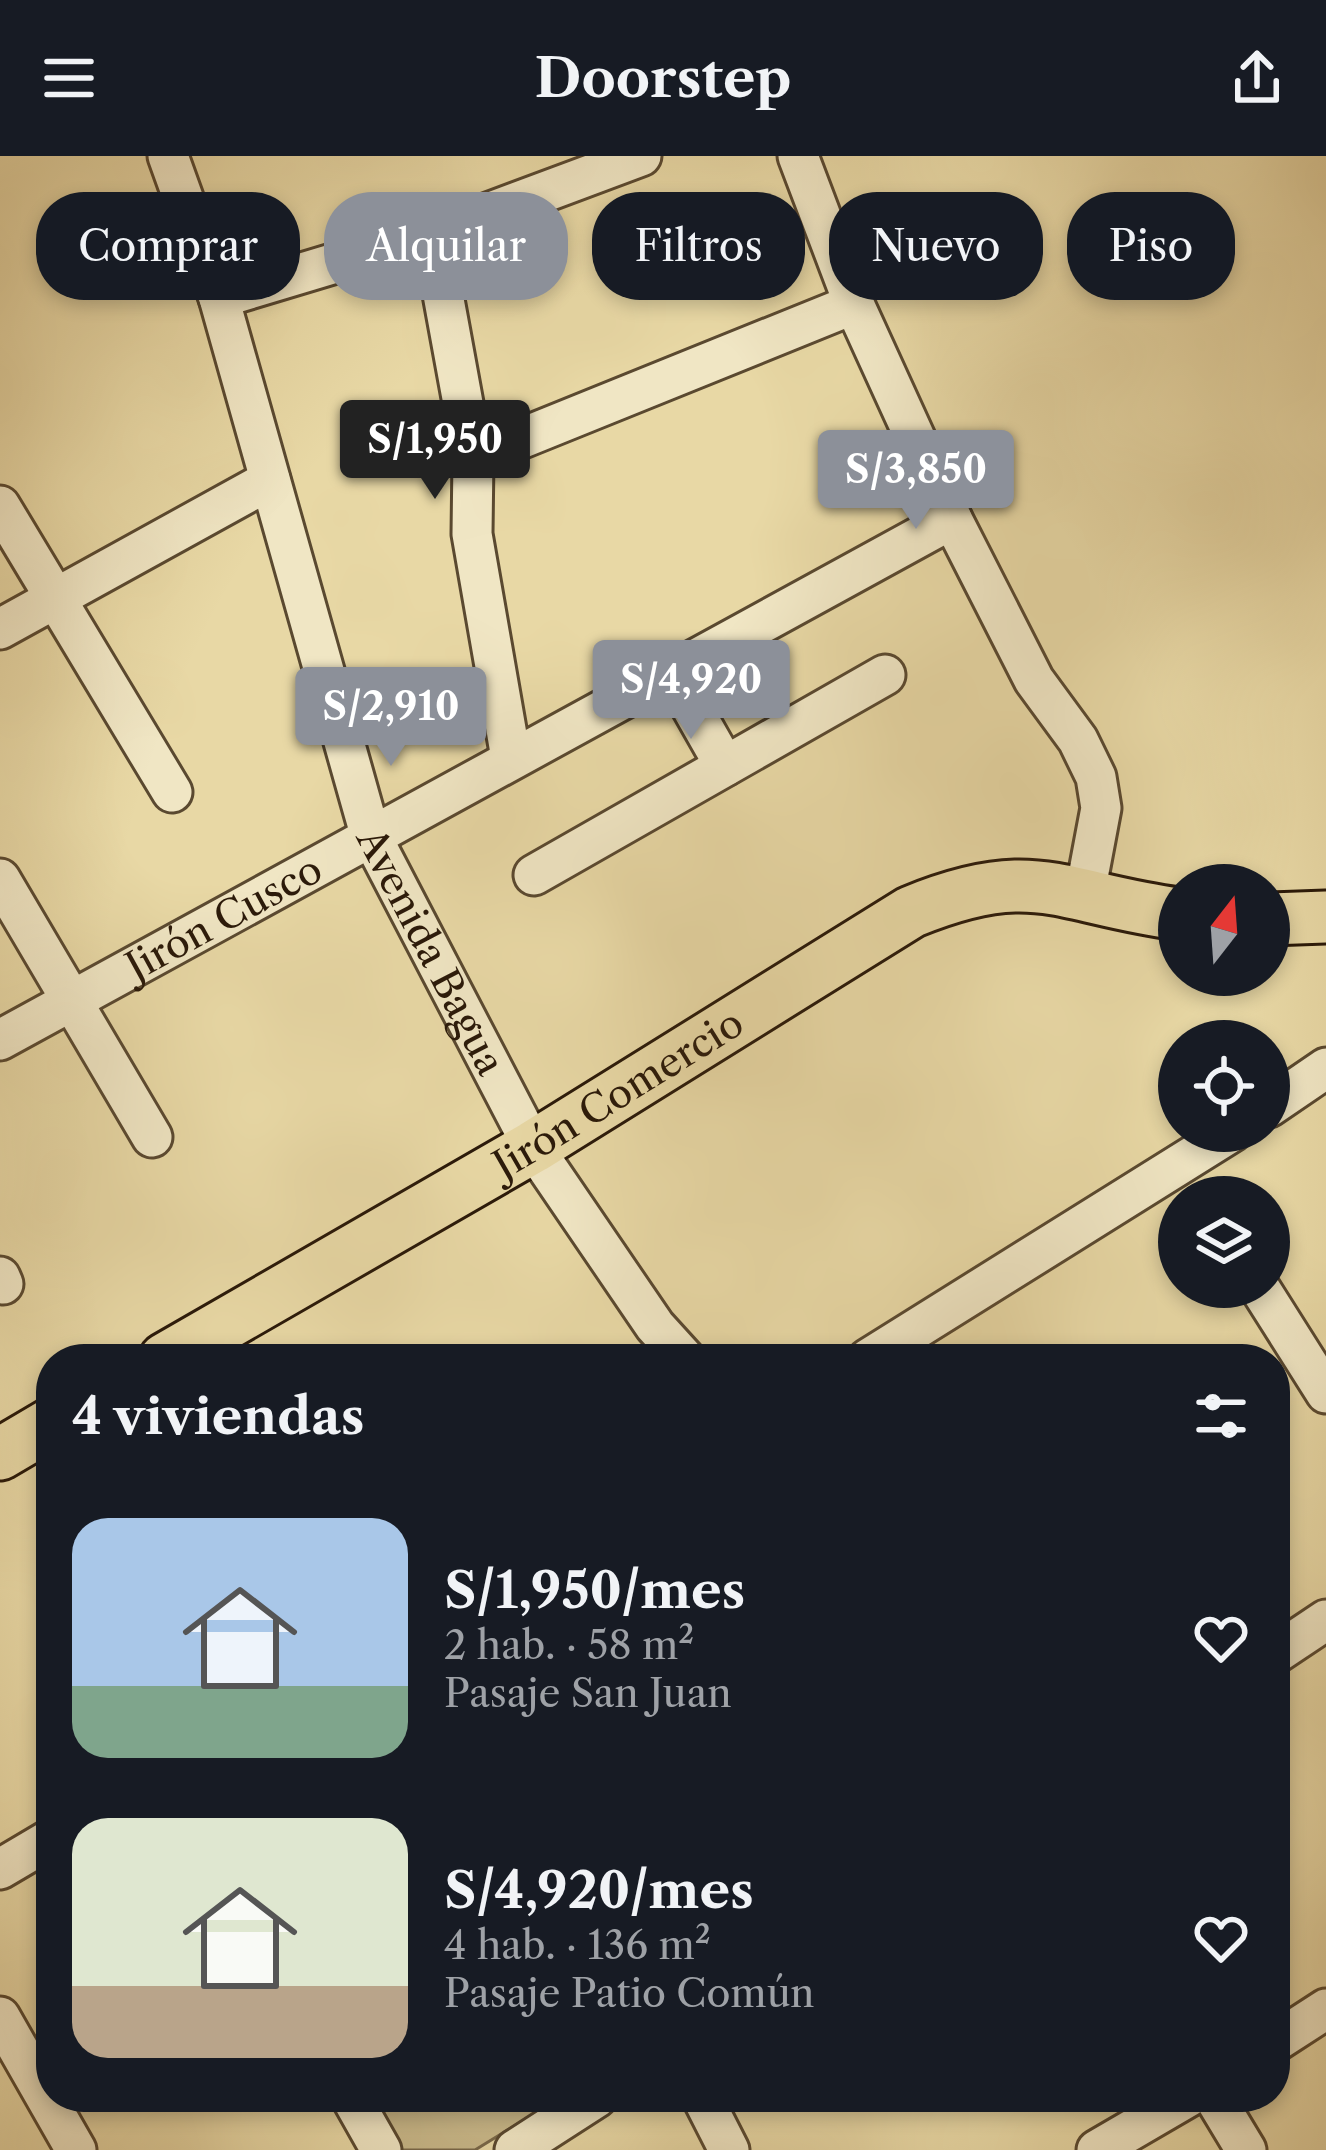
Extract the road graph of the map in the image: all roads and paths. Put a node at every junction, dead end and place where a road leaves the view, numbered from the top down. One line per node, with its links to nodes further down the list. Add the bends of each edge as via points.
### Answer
1 (168, 156): 4 (street, Avenida Bagua)
2 (641, 156): 5 (street)
3 (798, 156): 8 (street)
4 (181, 192)
5 (546, 192)
6 (220, 300): 10 (street, Avenida Bagua)
7 (444, 300): 9 (street)
8 (854, 304): 9 (street); 12 (street)
9 (473, 458): 17 (street, via 472,534)
10 (270, 480): 13 (street); 20 (street, Avenida Bagua)
11 (0, 506): 13 (street)
12 (952, 519): 15 (street, Jirón Cusco); 23 (street, via 1034,680 1096,777 1101,808)
13 (56, 598): 14 (street); 19 (street)
14 (0, 629)
15 (671, 671): 17 (street, Jirón Cusco); 18 (street)
16 (885, 675): 18 (street)
17 (511, 758): 20 (street, Jirón Cusco)
18 (725, 766): 21 (street)
19 (172, 792)
20 (370, 834): 27 (street, Jirón Cusco); 32 (street, Avenida Bagua)
21 (534, 874)
22 (0, 879): 27 (street)
23 (1085, 893): 24 (main road, Jirón Comercio); 32 (main road, Jirón Comercio, via 1026,882 966,890 911,912)
24 (1158, 909)
25 (1326, 917): 26 (main road)
26 (1290, 919)
27 (72, 1001): 28 (street, Jirón Cusco); 31 (street)
28 (0, 1040)
29 (1326, 1068): 30 (street)
30 (1290, 1093)
31 (152, 1137)
32 (533, 1147): 37 (main road, Jirón Comercio); 38 (street, Avenida Bagua)
33 (1216, 1152): 34 (street)
34 (1196, 1176)
35 (1158, 1200): 39 (street)
36 (1272, 1308): 40 (street)
37 (191, 1344)
38 (671, 1344)
39 (895, 1344)
40 (1326, 1393)
41 (36, 1433): 42 (main road)
42 (0, 1454)
43 (1326, 1620): 44 (street)
44 (1290, 1644)
45 (36, 1848): 46 (street)
46 (0, 1868)
47 (1326, 2009): 49 (street)
48 (0, 2017): 50 (street)
49 (1290, 2032)
50 (36, 2080)
51 (54, 2112): 58 (street)
52 (358, 2112): 57 (street)
53 (574, 2112): 59 (street)
54 (710, 2112): 60 (street)
55 (1162, 2112): 61 (street)
56 (1223, 2112): 62 (street)
57 (377, 2149)
58 (76, 2150)
59 (515, 2150)
60 (729, 2150)
61 (1096, 2150)
62 (1246, 2150)

